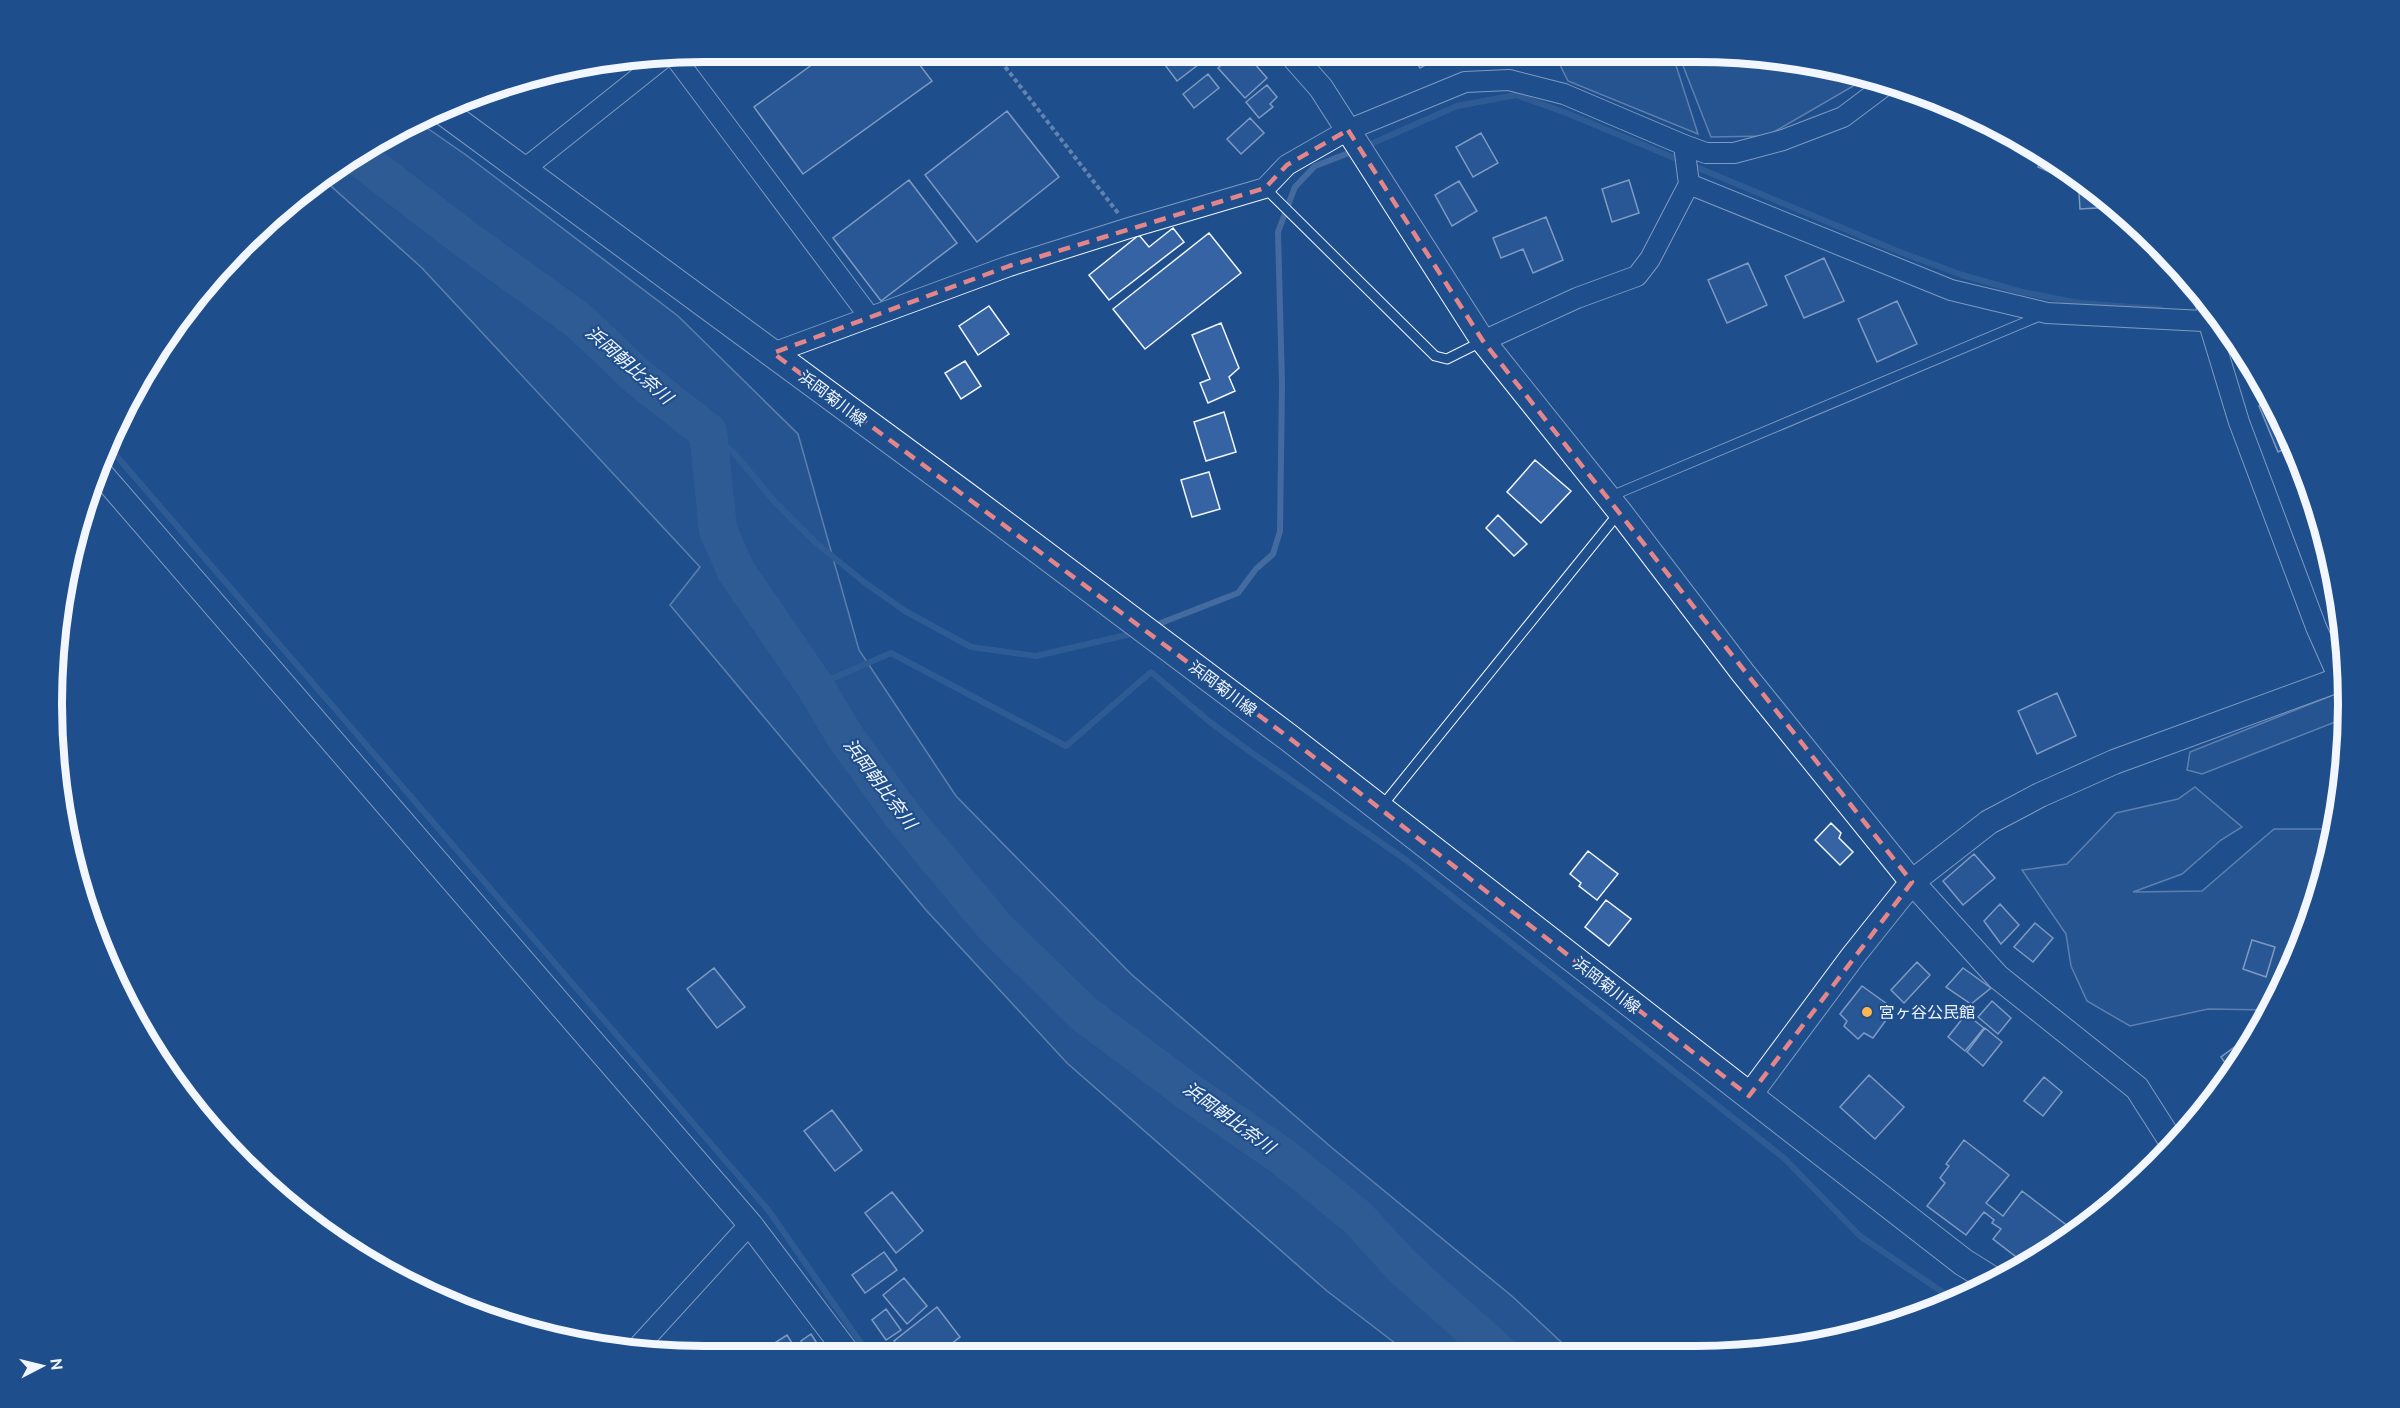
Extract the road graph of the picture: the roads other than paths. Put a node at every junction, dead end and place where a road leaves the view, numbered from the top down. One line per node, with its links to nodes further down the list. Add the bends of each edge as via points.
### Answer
1 (1298, 62): 6 (street, via 1321,88)
2 (679, 63): 13 (street)
3 (657, 64): 8 (street)
4 (1881, 89): 7 (street, via 1843,117 1783,140 1734,153 1706,153)
5 (448, 115): 8 (main road, 浜岡菊川線)
6 (1348, 130): 7 (street, via 1465,82 1509,80 1564,94); 10 (street, via 1287,165); 15 (street)
7 (1684, 146): 9 (street)
8 (523, 170): 16 (main road, 浜岡菊川線)
9 (1689, 184): 11 (street, via 1950,290); 15 (street, via 1637,276 1577,298)
10 (1265, 188): 13 (street, via 1010,266); 15 (lane, via 1435,356 1447,359)
11 (2047, 313): 12 (street); 18 (lane)
12 (2207, 315)
13 (869, 316): 16 (street)
14 (2216, 327): 19 (street, via 2238,422 2316,627)
15 (1483, 341): 18 (street)
16 (773, 353): 21 (main road, 浜岡菊川線)
17 (103, 476): 25 (street)
18 (1613, 505): 21 (lane); 22 (street)
19 (2337, 668)
20 (2337, 681): 22 (street, via 2114,762 2040,795 1989,822)
21 (1380, 809): 23 (main road, 浜岡菊川線)
22 (1912, 882): 23 (street); 24 (street, via 1998,977 2137,1088)
23 (1749, 1096): 26 (main road, 浜岡菊川線)
24 (2169, 1138)
25 (750, 1224): 27 (street); 28 (street)
26 (1986, 1277)
27 (640, 1343)
28 (842, 1346)

